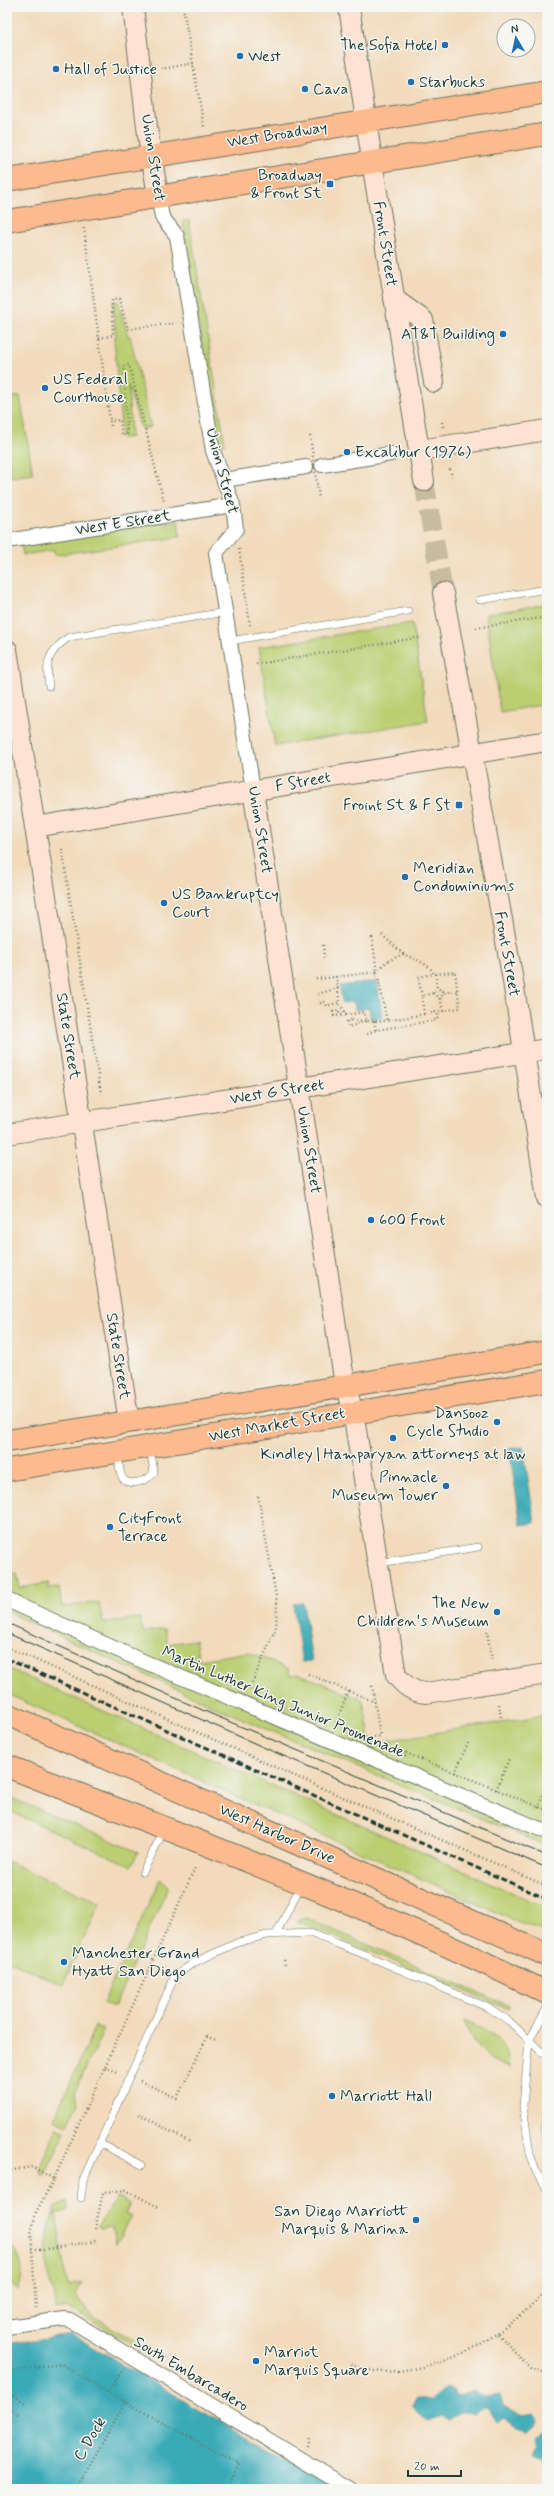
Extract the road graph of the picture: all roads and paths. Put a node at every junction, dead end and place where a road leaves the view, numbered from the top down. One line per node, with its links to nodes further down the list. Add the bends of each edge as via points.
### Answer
1 (132, 7): 10 (street, Union Street)
2 (183, 7): 4 (path)
3 (349, 7): 7 (street, Front Street)
4 (194, 63): 5 (path); 8 (path)
5 (161, 69)
6 (547, 92): 7 (main road, West Broadway)
7 (366, 121): 10 (main road, West Broadway); 11 (street, Front Street)
8 (204, 127)
9 (547, 134): 11 (main road)
10 (152, 155): 12 (main road, West Broadway); 13 (street, Union Street)
11 (372, 162): 13 (main road); 16 (street, Front Street)
12 (7, 180)
13 (158, 196): 14 (main road); 30 (street, Union Street, via 162,217 177,236 213,451)
14 (7, 221)
15 (84, 228): 18 (path)
16 (394, 300): 19 (street, via 423,320); 24 (street, Front Street)
17 (173, 323): 18 (path, via 128,329 119,299 112,300 113,335)
18 (99, 338): 20 (path)
19 (434, 382)
20 (110, 421): 21 (path); 34 (path, via 120,420 122,435 127,435 124,366 129,365)
21 (111, 426)
22 (547, 430): 24 (street)
23 (310, 436): 32 (path, bridge)
24 (420, 450): 31 (street, Front Street)
25 (391, 454): 26 (street)
26 (322, 465)
27 (306, 467): 30 (street)
28 (450, 469): 29 (path)
29 (452, 477)
30 (224, 480): 33 (street, Union Street)
31 (424, 481)
32 (319, 498)
33 (233, 506): 34 (street, West E Street); 35 (street, Union Street)
34 (168, 516): 36 (street, West E Street)
35 (236, 529): 41 (street, Union Street, via 216,553); 43 (path)
36 (13, 540)
37 (547, 589): 39 (lane)
38 (443, 593): 51 (street, Front Street)
39 (480, 600)
40 (408, 611): 46 (lane)
41 (226, 612): 46 (street, Union Street); 49 (lane, via 69,637 56,646 49,657 46,670)
42 (547, 617): 44 (path)
43 (250, 626)
44 (476, 628)
45 (422, 637): 48 (path)
46 (230, 641): 52 (street, Union Street)
47 (7, 650): 53 (street, State Street)
48 (256, 664)
49 (49, 686)
50 (547, 741): 51 (street, F Street)
51 (470, 754): 52 (street, F Street); 83 (street, Front Street)
52 (254, 790): 53 (street, F Street); 84 (street, Union Street)
53 (35, 827): 86 (street, State Street)
54 (62, 849): 85 (path)
55 (382, 935): 58 (path)
56 (372, 937): 60 (path)
57 (323, 945): 59 (path)
58 (403, 954): 60 (path, via 386,962); 61 (path, via 418,960)
59 (324, 958)
60 (377, 972): 62 (path); 79 (path)
61 (435, 974): 65 (path); 66 (path, via 455,972); 70 (path, via 418,977)
62 (336, 977): 63 (path); 64 (path)
63 (316, 979)
64 (338, 988): 68 (path); 72 (path)
65 (437, 988): 67 (path); 69 (path)
66 (457, 991): 67 (path); 74 (path, via 460,1008)
67 (445, 992): 71 (path)
68 (318, 994)
69 (433, 994): 70 (path); 71 (path)
70 (422, 996): 75 (path)
71 (440, 999): 74 (path)
72 (340, 1002): 73 (path, via 327,1006 325,1002); 76 (path)
73 (320, 1003)
74 (441, 1011): 75 (path); 80 (path, via 437,1020)
75 (424, 1014): 79 (path)
76 (346, 1015): 76 (path, via 334,1016 333,1012 338,1010 340,1015); 77 (path, via 363,1012)
77 (367, 1021): 77 (path, via 348,1027 347,1022 352,1020); 78 (path)
78 (374, 1021): 79 (path); 80 (path)
79 (387, 1021)
80 (376, 1030): 81 (path)
81 (367, 1034)
82 (547, 1049): 83 (street, West G Street)
83 (524, 1053): 84 (street, West G Street); 88 (street, Front Street)
84 (300, 1088): 86 (street, West G Street); 91 (street, Union Street)
85 (100, 1094)
86 (81, 1122): 87 (street, West G Street); 94 (street, State Street)
87 (7, 1134)
88 (547, 1198)
89 (547, 1352): 91 (main road, West Market Street)
90 (547, 1381): 92 (main road, West Market Street)
91 (346, 1385): 92 (street, Union Street); 93 (main road, West Market Street)
92 (353, 1412): 96 (main road, West Market Street); 102 (street, Union Street)
93 (167, 1416): 94 (main road, West Market Street); 97 (main road, via 157,1426 139,1431 125,1440)
94 (129, 1422): 95 (main road, West Market Street); 98 (main road, via 101,1438 68,1446 56,1453)
95 (7, 1441)
96 (150, 1448): 97 (main road, West Market Street); 97 (lane, via 154,1472 152,1477 129,1482 121,1477)
97 (118, 1453): 98 (main road, West Market Street)
98 (49, 1462): 99 (main road, West Market Street)
99 (7, 1470)
100 (258, 1495): 112 (path, via 277,1602 276,1628)
101 (478, 1547): 102 (lane)
102 (376, 1563): 108 (street, Union Street, via 394,1667 401,1682 407,1686 426,1693)
103 (7, 1600): 112 (street, Martin Luther King Junior Promenade)
104 (487, 1632): 106 (path)
105 (7, 1647): 135 (path)
106 (492, 1661)
107 (308, 1674): 110 (path)
108 (547, 1674)
109 (372, 1685): 111 (path)
110 (348, 1691): 111 (path); 117 (path)
111 (375, 1702): 116 (path, via 380,1736)
112 (243, 1704): 117 (street, Martin Luther King Junior Promenade)
113 (499, 1704): 115 (path)
114 (7, 1714): 137 (main road, West Harbor Drive)
115 (501, 1717)
116 (365, 1738)
117 (330, 1741): 125 (street, Martin Luther King Junior Promenade)
118 (468, 1743): 122 (path)
119 (406, 1753): 122 (path)
120 (509, 1760): 124 (path)
121 (7, 1766): 130 (main road, West Harbor Drive)
122 (455, 1773): 124 (path); 125 (path)
123 (547, 1786): 127 (path)
124 (496, 1789): 126 (path); 127 (path)
125 (448, 1790): 126 (street, Martin Luther King Junior Promenade)
126 (489, 1807): 129 (street, Martin Luther King Junior Promenade)
127 (538, 1807): 128 (path); 129 (path)
128 (547, 1810)
129 (531, 1825): 131 (street, Martin Luther King Junior Promenade)
130 (165, 1828): 133 (lane); 134 (main road, West Harbor Drive)
131 (547, 1832)
132 (194, 1868): 145 (path)
133 (143, 1872)
134 (302, 1882): 136 (lane); 140 (main road, West Harbor Drive, via 444,1943)
135 (547, 1886)
136 (276, 1934): 143 (lane, via 310,1933 361,1953 489,2008 509,2021); 150 (lane, via 239,1942 219,1950 193,1963 175,1976)
137 (547, 1955)
138 (284, 1960): 139 (path)
139 (285, 1965)
140 (547, 1993)
141 (547, 2008): 143 (lane)
142 (216, 2040): 147 (path, via 207,2037 177,2098)
143 (529, 2041): 144 (lane); 154 (lane, via 523,2106 526,2134 536,2172)
144 (547, 2057)
145 (105, 2067): 146 (path); 153 (path)
146 (118, 2072)
147 (140, 2081)
148 (139, 2114): 149 (path)
149 (190, 2142)
150 (99, 2143): 151 (lane); 155 (lane, via 83,2180)
151 (142, 2165)
152 (7, 2170): 153 (path, via 32,2167)
153 (54, 2179): 159 (path, via 36,2212 30,2233)
154 (547, 2188)
155 (81, 2198)
156 (160, 2208): 157 (path, via 126,2190 103,2192)
157 (95, 2229)
158 (96, 2241): 159 (path)
159 (31, 2249): 161 (path)
160 (547, 2291): 163 (path)
161 (38, 2322): 162 (street, South Embarcadero); 176 (street, South Embarcadero, via 70,2320)
162 (7, 2327)
163 (498, 2334): 164 (path, via 465,2352 419,2368 375,2371); 166 (path, via 532,2370)
164 (350, 2364)
165 (126, 2367): 169 (path)
166 (546, 2374)
167 (7, 2379): 169 (path, via 12,2371 61,2364)
168 (7, 2391): 171 (path)
169 (107, 2392): 170 (path)
170 (126, 2402): 174 (path, C Dock); 175 (path, via 240,2464)
171 (27, 2404)
172 (7, 2408): 173 (path)
173 (20, 2416)
174 (76, 2489)
175 (225, 2489)
176 (350, 2489)

